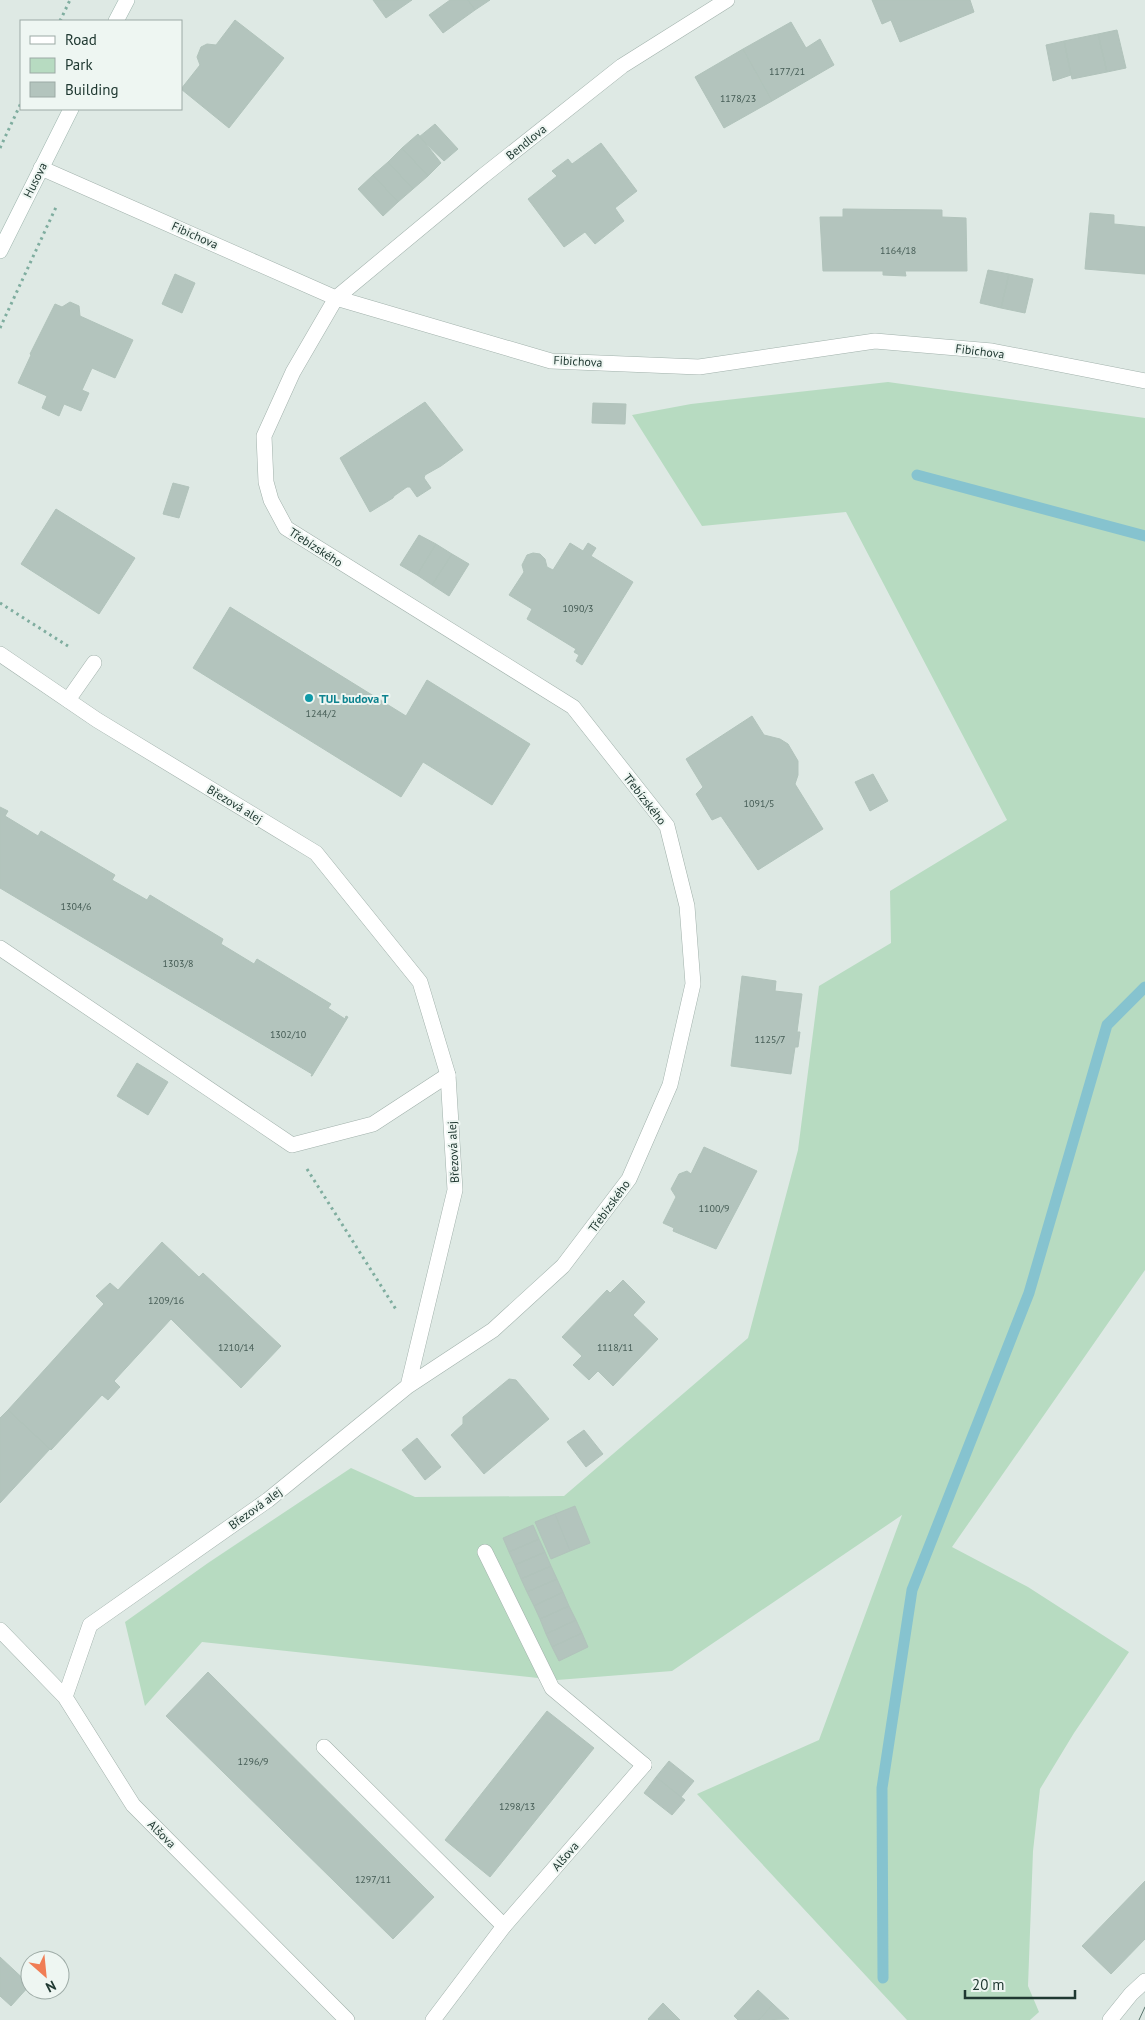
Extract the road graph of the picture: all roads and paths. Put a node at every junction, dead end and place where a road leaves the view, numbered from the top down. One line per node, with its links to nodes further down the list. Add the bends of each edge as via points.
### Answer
1 (70, 0): 4 (path)
2 (127, 0): 5 (street)
3 (727, 0): 12 (street, Bendlova, via 622,66)
4 (60, 20)
5 (117, 20)
6 (20, 105): 8 (path)
7 (70, 110): 9 (street, Husova)
8 (0, 148)
9 (41, 168): 10 (street, Fibichova); 11 (street, Husova)
10 (68, 180): 12 (street, Fibichova); 13 (path)
11 (0, 250)
12 (336, 298): 14 (street, Fibichova, via 551,361 699,367 875,341 992,351); 23 (street, Třebízského, via 293,372 264,436 266,482 271,500 286,528 572,707 667,826 687,906 693,984 670,1086 629,1179 564,1266 493,1330)
13 (0, 328)
14 (1145, 381)
15 (0, 603): 17 (path)
16 (0, 654): 18 (street, Březová alej)
17 (94, 663): 18 (street)
18 (68, 700): 20 (street, Březová alej, via 316,853 420,982)
19 (0, 948): 21 (street)
20 (448, 1074): 21 (street, via 373,1124); 22 (street, Březová alej, via 455,1190)
21 (292, 1145): 22 (path)
22 (418, 1343): 23 (street, Březová alej)
23 (408, 1386): 26 (street, Březová alej, via 268,1500 90,1625)
24 (485, 1552): 28 (street, Alšova, via 552,1688 644,1765)
25 (0, 1630): 26 (street, Alšova)
26 (65, 1697): 30 (street, Alšova, via 133,1805)
27 (324, 1747): 28 (street)
28 (504, 1926): 31 (street, Alšova)
29 (1145, 1981): 32 (street)
30 (346, 2020)
31 (433, 2020)
32 (1110, 2020)

